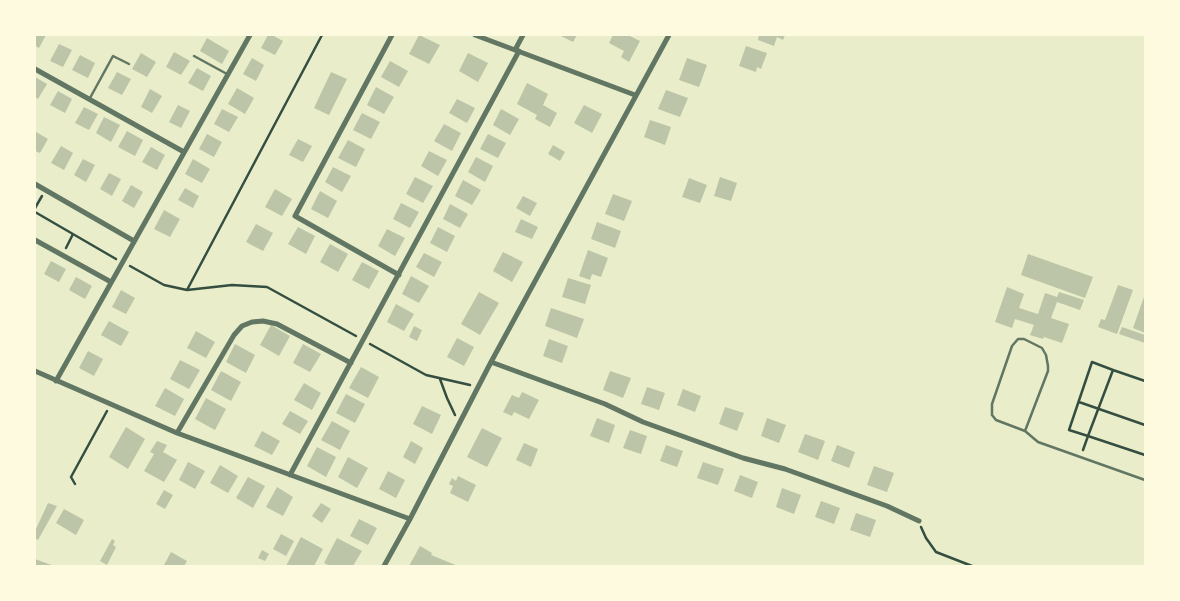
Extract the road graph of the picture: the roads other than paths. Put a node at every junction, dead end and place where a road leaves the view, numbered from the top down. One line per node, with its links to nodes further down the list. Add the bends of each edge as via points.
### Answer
1 (250, 35): 10 (street)
2 (392, 35): 17 (street, via 295,216)
3 (475, 35): 6 (street)
4 (523, 35): 6 (street)
5 (669, 35): 11 (street)
6 (517, 51): 11 (street); 17 (street)
7 (194, 56): 10 (lane)
8 (129, 64): 12 (lane, via 113,56)
9 (35, 69): 12 (street)
10 (227, 74): 13 (street)
11 (635, 95): 19 (street)
12 (90, 100): 13 (street)
13 (184, 152): 16 (street)
14 (35, 184): 16 (street)
15 (35, 240): 18 (street)
16 (134, 242): 18 (street)
17 (399, 275): 20 (street)
18 (111, 282): 22 (street)
19 (491, 362): 27 (street); 28 (street, via 605,404 642,422 778,467 887,506)
20 (350, 363): 24 (street, via 277,324 263,321 242,326); 25 (street)
21 (35, 371): 22 (street)
22 (56, 381): 24 (street)
23 (1025, 431): 23 (lane, via 1048,366 1042,348 1018,339 1012,346 992,404 992,415 996,420); 26 (lane, via 1038,442)
24 (177, 433): 25 (street)
25 (290, 475): 27 (street)
26 (1145, 480)
27 (410, 519): 29 (street)
28 (919, 521)
29 (384, 566)

